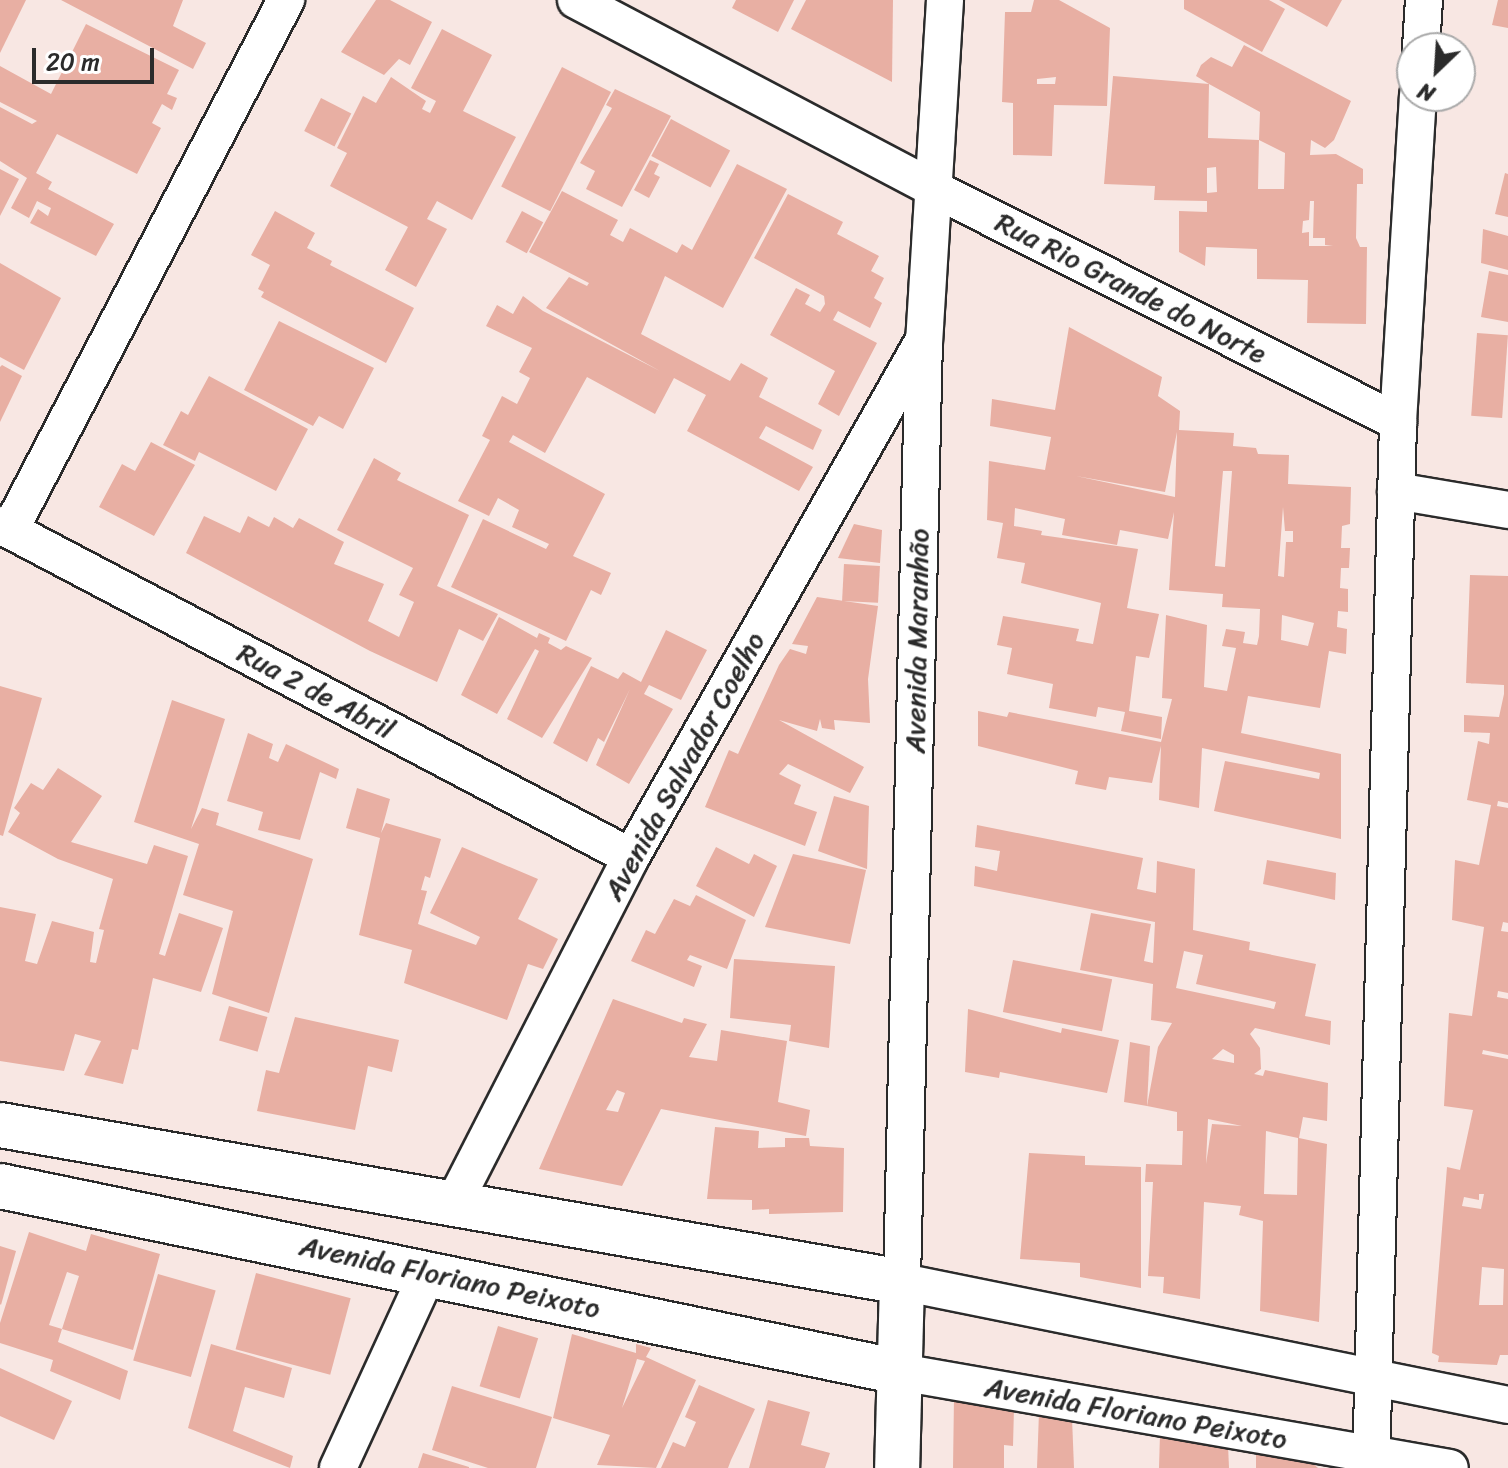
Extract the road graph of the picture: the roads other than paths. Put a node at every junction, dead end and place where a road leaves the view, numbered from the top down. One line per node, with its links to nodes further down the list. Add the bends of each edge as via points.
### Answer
1 (286, 0): 12 (street)
2 (576, 0): 7 (street, Rua Rio Grande do Norte)
3 (945, 0): 7 (street, Avenida Maranhão)
4 (1424, 0): 5 (street)
5 (1422, 32)
6 (1417, 112): 9 (street)
7 (930, 187): 8 (street, Avenida Maranhão); 9 (street, Rua Rio Grande do Norte)
8 (924, 339): 13 (street, Avenida Salvador Coelho); 18 (street, Avenida Maranhão)
9 (1398, 422): 10 (street)
10 (1396, 491): 11 (street); 20 (street)
11 (1508, 510)
12 (5, 527): 13 (street, Rua 2 de Abril)
13 (631, 857): 16 (street, Avenida Salvador Coelho)
14 (0, 1125): 16 (street)
15 (0, 1186): 17 (street, Avenida Floriano Peixoto)
16 (455, 1201): 18 (street)
17 (428, 1272): 19 (street, Avenida Floriano Peixoto); 23 (street)
18 (902, 1282): 19 (street); 20 (street)
19 (900, 1372): 22 (street, Avenida Floriano Peixoto); 24 (street)
20 (1370, 1381): 21 (street); 22 (street)
21 (1508, 1405)
22 (1371, 1461): 25 (street, Avenida Floriano Peixoto)
23 (338, 1468)
24 (897, 1468)
25 (1450, 1468)

